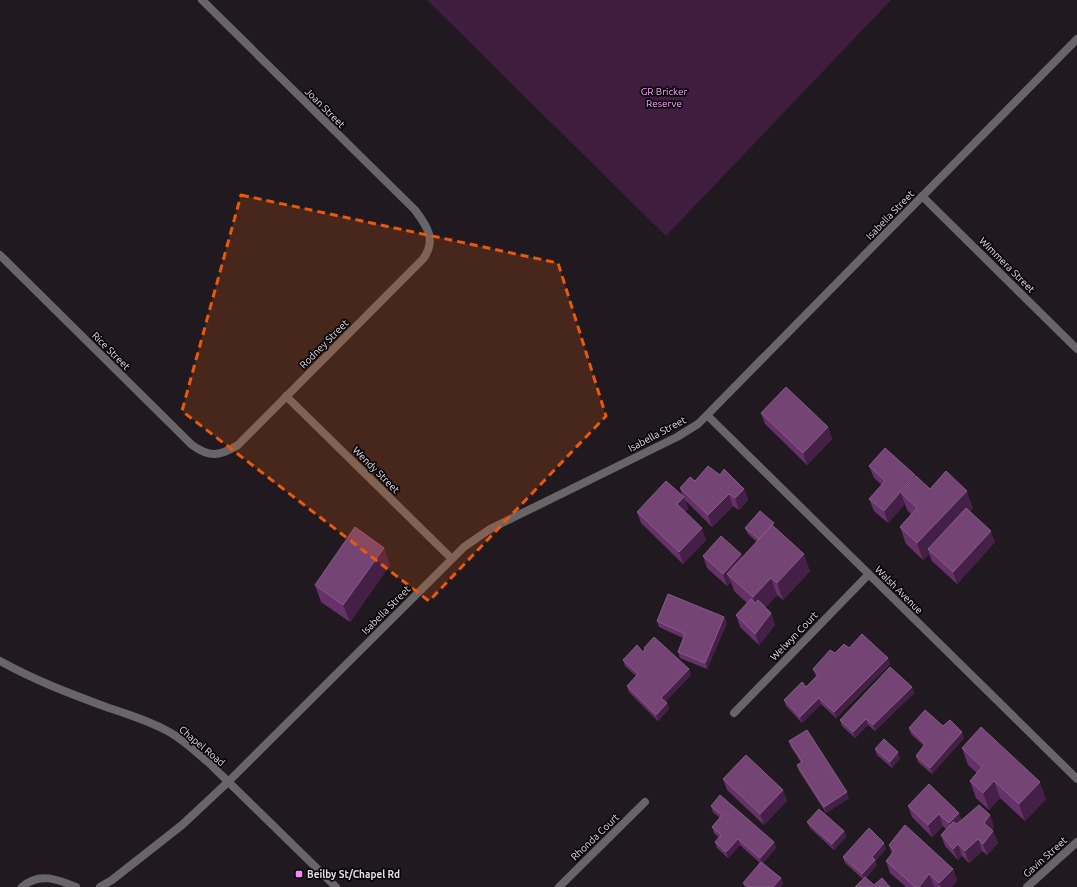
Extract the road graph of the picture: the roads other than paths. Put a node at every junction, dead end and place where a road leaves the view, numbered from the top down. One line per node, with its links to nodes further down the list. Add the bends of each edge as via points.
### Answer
1 (202, 0): 4 (street, Joan Street, via 414,210)
2 (1077, 39): 3 (street, Isabella Street)
3 (922, 196): 6 (street, Wimmera Street); 8 (street, Isabella Street)
4 (430, 234): 7 (street, Rodney Street, via 429,252 423,259)
5 (0, 255): 9 (street, Rice Street, via 192,445)
6 (1077, 349)
7 (286, 396): 9 (street, Rodney Street, via 238,445 229,451); 10 (street, Wendy Street)
8 (707, 415): 10 (street, Isabella Street, via 677,437 490,529); 11 (street, Walsh Avenue)
9 (213, 455)
10 (452, 559): 15 (street, Isabella Street)
11 (868, 574): 13 (street, Welwyn Court); 14 (street, Walsh Avenue)
12 (0, 661): 15 (street, Chapel Road, via 50,686 155,724 172,733)
13 (734, 713)
14 (1077, 779)
15 (228, 782): 20 (street, Isabella Street, via 182,825); 21 (street, Chapel Road)
16 (645, 802): 22 (street, Rhonda Court)
17 (1077, 842): 23 (street, Gavin Street)
18 (22, 887): 19 (street, via 35,879 46,877)
19 (76, 887)
20 (100, 887)
21 (336, 887)
22 (559, 887)
23 (1027, 887)

